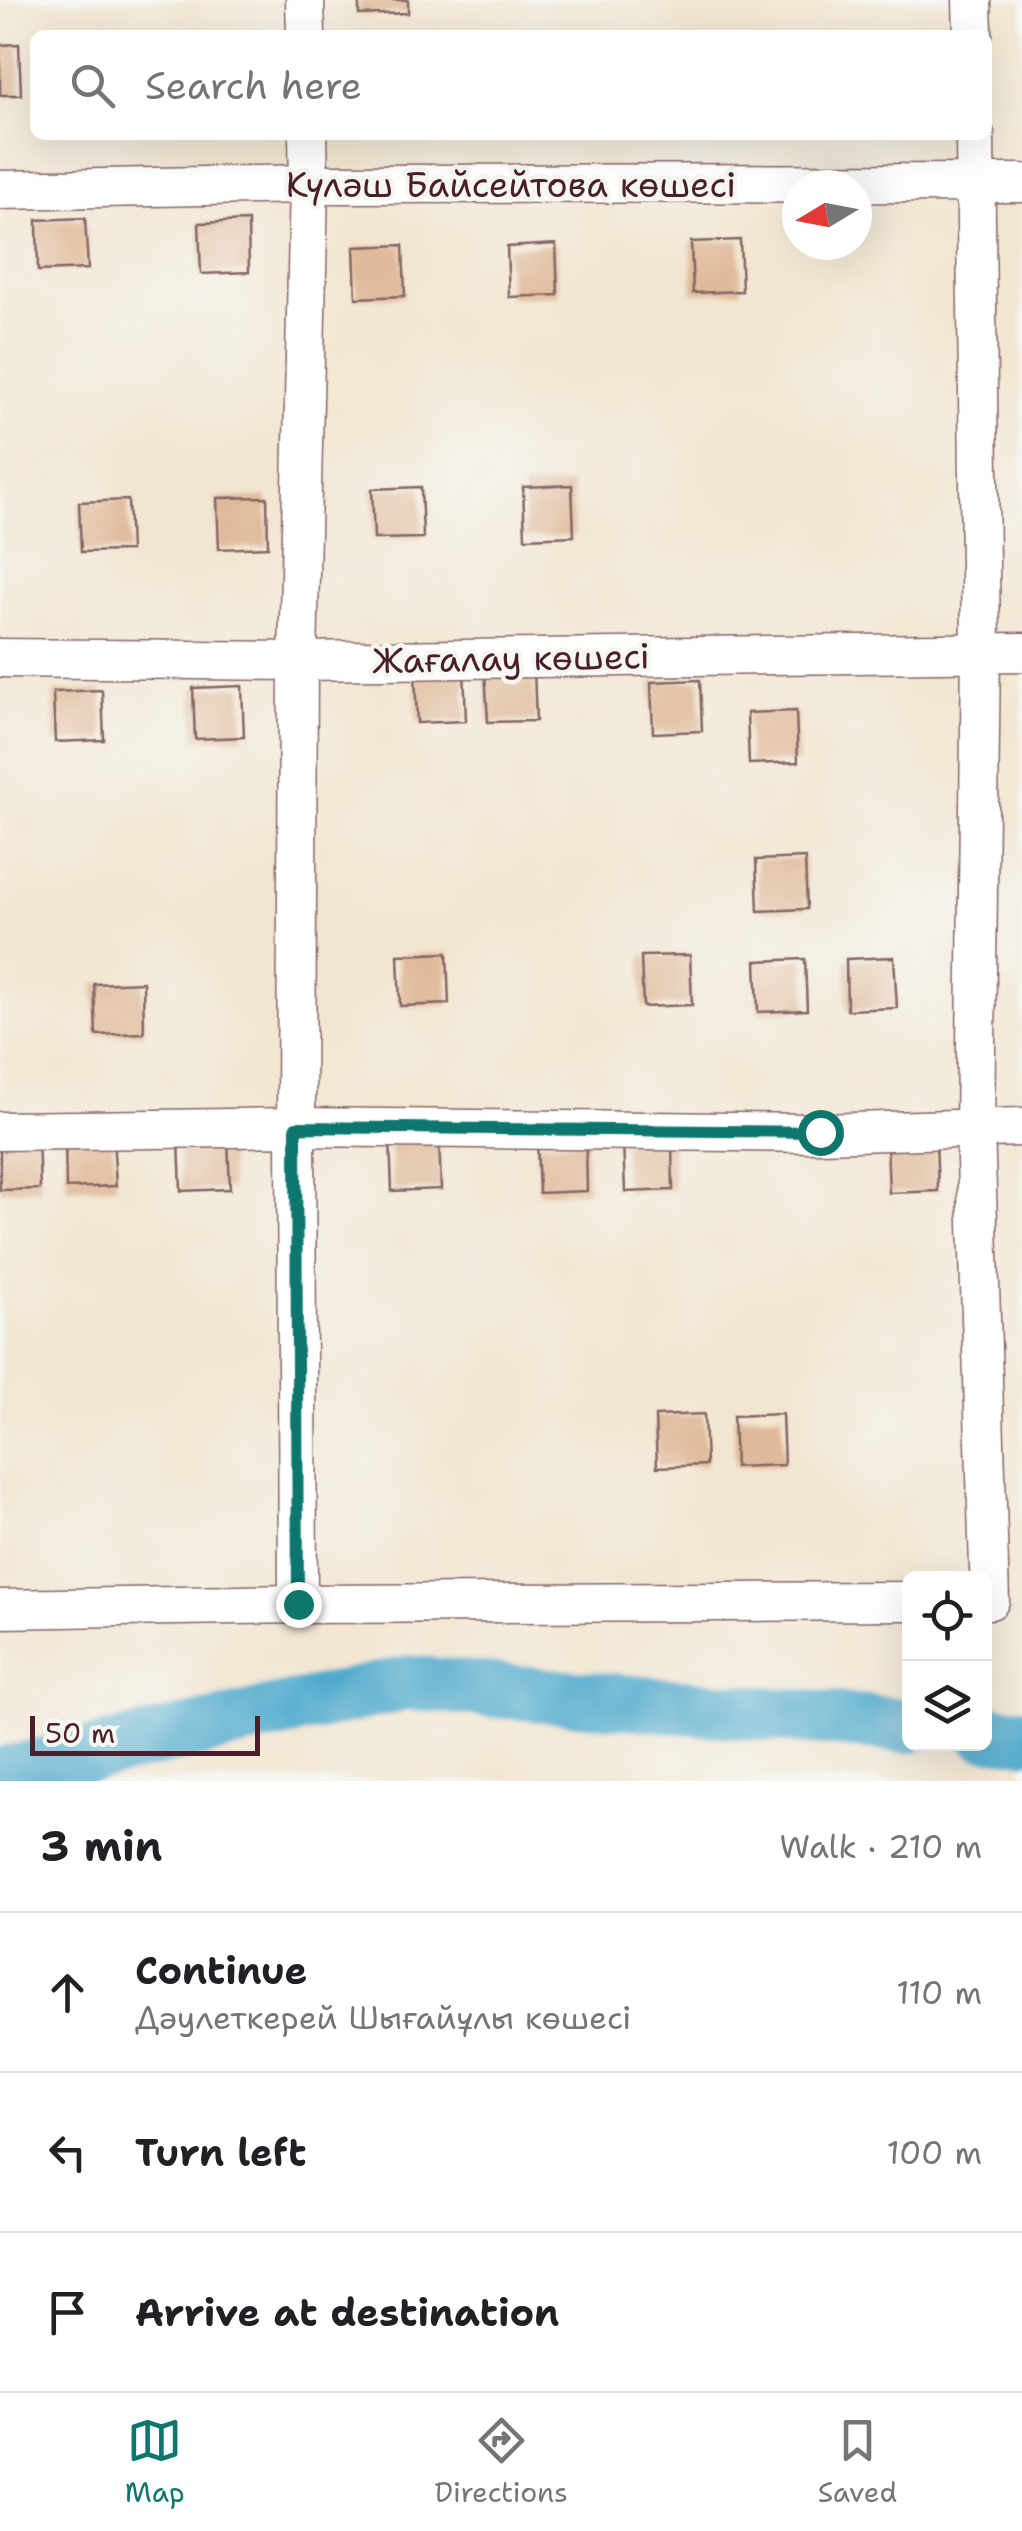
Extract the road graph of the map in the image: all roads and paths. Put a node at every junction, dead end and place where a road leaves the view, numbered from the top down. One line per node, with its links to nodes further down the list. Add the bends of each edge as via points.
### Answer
1 (305, 0): 3 (street)
2 (972, 0): 4 (street)
3 (306, 30)
4 (973, 30)
5 (308, 140): 8 (street)
6 (975, 140): 9 (street)
7 (1022, 183): 9 (street, Күләш Байсейтова көшесі)
8 (308, 184): 9 (street, Күләш Байсейтова көшесі); 10 (street, Күләш Байсейтова көшесі); 14 (street)
9 (976, 184): 11 (street)
10 (0, 190)
11 (981, 652): 12 (street, Жағалау көшесі); 14 (street, Жағалау көшесі); 17 (street)
12 (1022, 652)
13 (0, 658): 14 (street, Жағалау көшесі)
14 (298, 660): 15 (street)
15 (296, 1127): 17 (street); 18 (street); 21 (street)
16 (1022, 1127): 17 (street)
17 (975, 1128): 20 (street)
18 (0, 1132)
19 (902, 1600): 21 (street)
20 (999, 1600)
21 (298, 1604): 22 (street)
22 (0, 1609)

